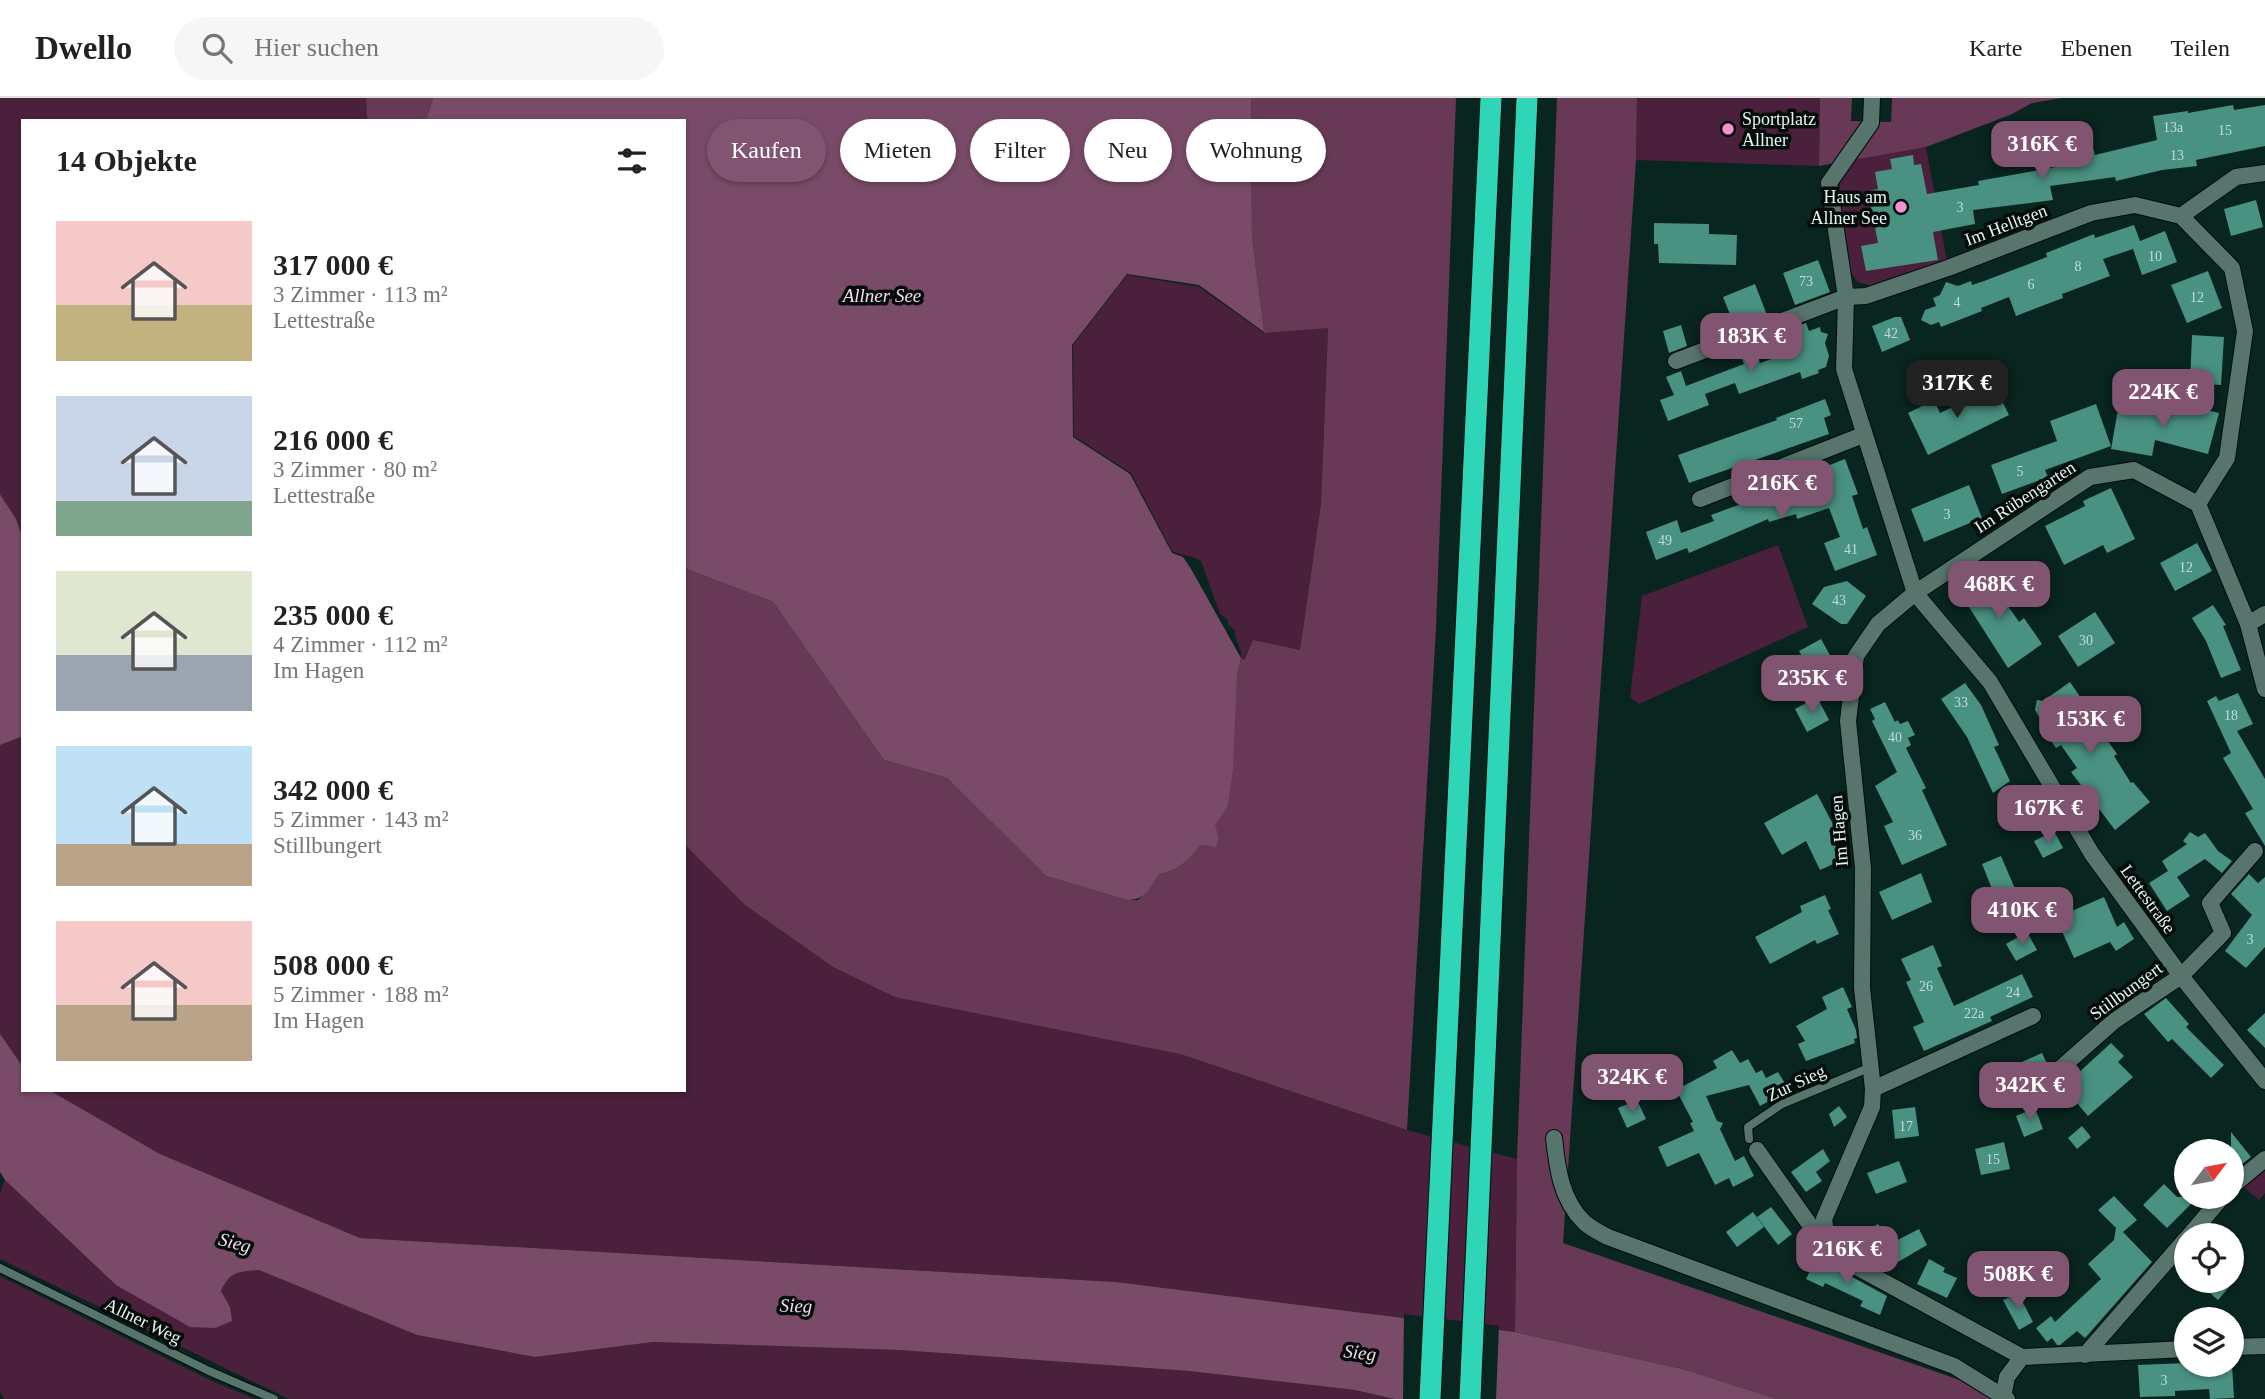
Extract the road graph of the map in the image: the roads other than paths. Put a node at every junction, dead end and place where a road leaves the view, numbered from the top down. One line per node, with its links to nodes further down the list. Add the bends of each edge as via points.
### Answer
1 (1491, 98): 38 (highway)
2 (1527, 98): 39 (highway)
3 (1872, 98): 6 (street, Lettestraße, via 1871,123 1829,183)
4 (2265, 173): 5 (street, via 2236,177)
5 (2181, 216): 6 (street, Im Helltgen, via 2135,205 2091,213 1913,280 1866,296); 10 (street, via 2232,268 2245,331 2227,458)
6 (1846, 297): 7 (street); 8 (street, Lettestraße, via 1844,369)
7 (1676, 361)
8 (1864, 435): 9 (street); 11 (street, Lettestraße)
9 (1700, 499)
10 (2198, 504): 11 (street, Im Rübengarten, via 2134,470 2090,477); 13 (street)
11 (1915, 593): 16 (street, Lettestraße, via 1990,682 2091,854); 18 (street, Im Hagen, via 1878,624 1856,656 1848,721 1863,868 1863,988)
12 (2265, 614): 13 (street)
13 (2248, 624): 14 (street)
14 (2265, 689)
15 (2255, 851): 16 (street, Stillbungert, via 2210,903 2222,933)
16 (2181, 975): 19 (street, Lettestraße); 21 (street, Stillbungert, via 2114,1021 2044,1083 2027,1091)
17 (2033, 1016): 20 (street)
18 (1871, 1067): 20 (street, Im Hagen); 23 (lane, Zur Sieg, via 1782,1104 1748,1127)
19 (2265, 1082)
20 (1873, 1089): 28 (street, Im Hagen, via 1872,1107 1824,1219)
21 (1995, 1093)
22 (1554, 1138): 36 (street, via 1557,1171 1567,1197 1584,1223 1608,1237 1954,1366)
23 (1753, 1144): 28 (street)
24 (2265, 1159): 25 (street)
25 (2244, 1176)
26 (2212, 1209): 27 (street)
27 (2199, 1223)
28 (1829, 1252): 35 (street)
29 (2174, 1252): 34 (street)
30 (0, 1268): 37 (lane, Allner Weg)
31 (2265, 1346): 32 (street)
32 (2244, 1347)
33 (2174, 1350): 34 (street)
34 (2085, 1355): 35 (street)
35 (2022, 1357): 36 (street, via 2007,1377)
36 (2005, 1398)
37 (274, 1399)
38 (1430, 1399)
39 (1470, 1399)

